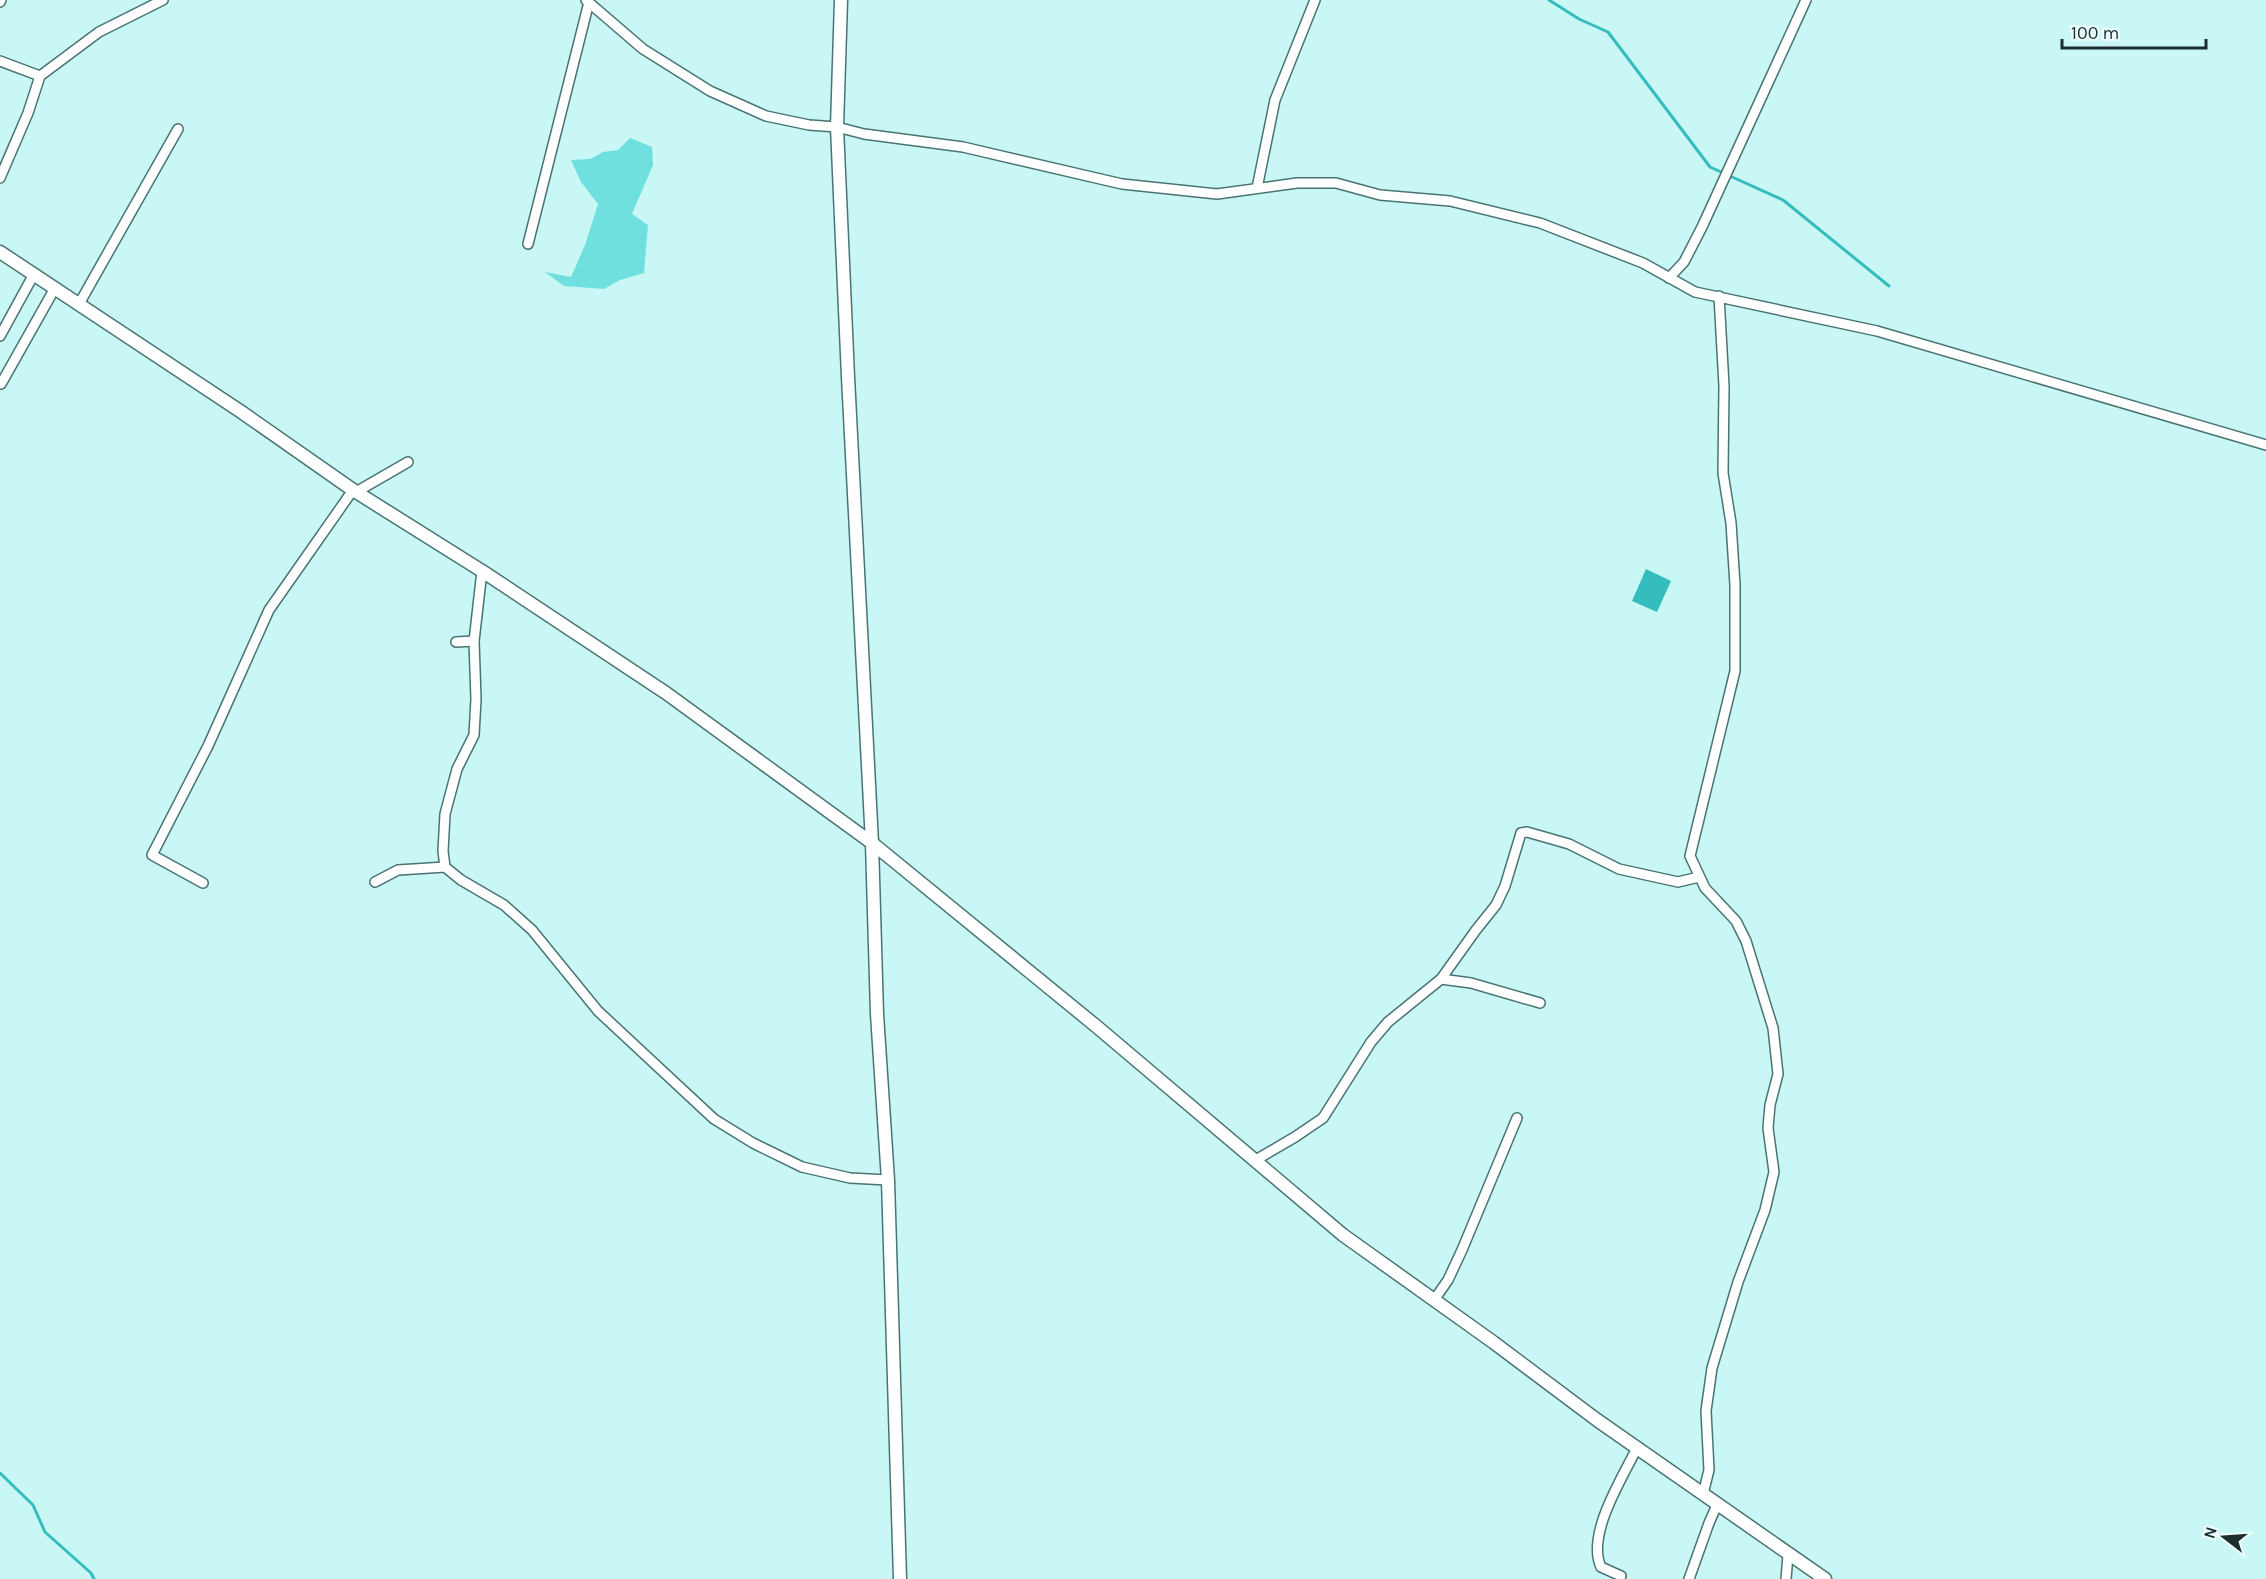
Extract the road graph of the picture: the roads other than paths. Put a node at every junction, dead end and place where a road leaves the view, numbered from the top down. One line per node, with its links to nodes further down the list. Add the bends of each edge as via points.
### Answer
1 (164, 0): 7 (street, via 99,32)
2 (841, 0): 8 (street)
3 (1315, 0): 11 (street, via 1275,100)
4 (1806, 0): 15 (street, via 1728,174 1684,262)
5 (588, 1): 8 (street, via 643,50 710,91 766,116); 12 (street)
6 (0, 61): 7 (street)
7 (40, 76): 10 (street)
8 (837, 127): 11 (street, via 963,147 1122,184 1217,194); 27 (street)
9 (178, 129): 18 (street)
10 (0, 178)
11 (1257, 188): 15 (street, via 1336,183 1380,195 1450,201 1540,223 1643,263)
12 (528, 244)
13 (0, 252): 14 (street)
14 (34, 274): 16 (street); 19 (street)
15 (1669, 278): 17 (street, via 1695,292)
16 (55, 288): 18 (street); 20 (street)
17 (1719, 296): 21 (street, via 1877,331); 29 (street, via 1723,473 1733,554 1735,671 1690,856)
18 (79, 304): 23 (street)
19 (0, 336)
20 (1, 384)
21 (2266, 445)
22 (408, 462): 23 (street)
23 (354, 491): 24 (street); 31 (street, via 269,610 208,746 152,855)
24 (482, 571): 25 (street); 27 (street, via 666,693)
25 (474, 641): 26 (street); 28 (street, via 474,735 457,769 445,814)
26 (456, 642)
27 (872, 843): 35 (street); 36 (street, via 877,1014)
28 (445, 867): 30 (street, via 398,870); 36 (street, via 504,905 532,930 598,1011 714,1119 802,1167 850,1178)
29 (1700, 877): 32 (street, via 1678,882 1619,869 1569,844 1521,833 1496,905); 39 (street, via 1705,888 1736,921 1746,941 1773,1028 1778,1074 1770,1105 1768,1128 1774,1172 1766,1210 1738,1282 1712,1368 1706,1411 1709,1470)
30 (375, 882)
31 (203, 883)
32 (1442, 979): 33 (street, via 1471,983); 35 (street, via 1388,1022 1323,1118)
33 (1540, 1003)
34 (1517, 1118): 37 (street, via 1462,1250)
35 (1254, 1161): 37 (street, via 1343,1235)
36 (888, 1180): 43 (street)
37 (1434, 1300): 38 (street)
38 (1637, 1448): 39 (street); 42 (street, via 1601,1523 1596,1556 1601,1567)
39 (1703, 1494): 40 (street)
40 (1717, 1505): 41 (street); 44 (street)
41 (1788, 1555): 45 (street); 46 (street)
42 (1621, 1576)
43 (900, 1579)
44 (1689, 1579)
45 (1786, 1579)
46 (1825, 1579)

